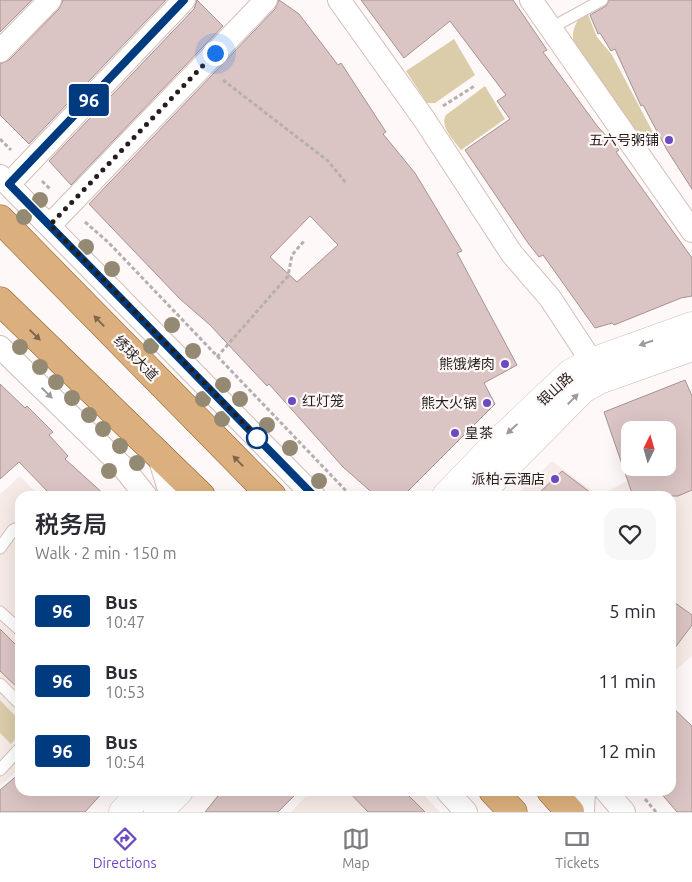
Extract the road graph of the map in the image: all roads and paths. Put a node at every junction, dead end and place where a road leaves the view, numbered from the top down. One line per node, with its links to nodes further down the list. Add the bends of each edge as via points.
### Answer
1 (50, 0): 8 (street)
2 (184, 0): 12 (street)
3 (266, 0): 9 (street)
4 (339, 0): 11 (street)
5 (531, 0): 7 (street)
6 (602, 0): 7 (lane)
7 (551, 28): 18 (street)
8 (0, 51)
9 (202, 66): 14 (path, via 328,161); 15 (street)
10 (476, 85): 11 (path)
11 (424, 119): 25 (street, via 512,254 550,298)
12 (26, 165): 13 (street); 15 (path)
13 (4, 180): 17 (street)
14 (346, 183)
15 (68, 207): 17 (street); 24 (path, via 108,242)
16 (0, 219): 20 (main road, 绣球大道)
17 (45, 220): 20 (street); 31 (street)
18 (692, 231)
19 (304, 241): 24 (path, via 292,256 288,276)
20 (43, 263): 30 (main road, 绣球大道, one-way to 20)
21 (0, 301): 26 (main road, one-way to 26)
22 (692, 342): 25 (main road, 银山路, one-way to 25); 34 (main road, 银山路, one-way to 22, via 583,389)
23 (0, 347): 27 (street, one-way to 27, via 123,467)
24 (217, 357): 32 (path)
25 (592, 362): 33 (main road, 银山路, one-way to 33, via 571,373)
26 (158, 454): 28 (street); 29 (main road)
27 (142, 491)
28 (169, 491)
29 (196, 491)
30 (267, 491)
31 (309, 491)
32 (346, 491)
33 (451, 491)
34 (482, 491)
35 (15, 529): 36 (lane)
36 (0, 548)
37 (0, 612): 38 (lane)
38 (15, 626)
39 (0, 684): 40 (lane)
40 (15, 699)
41 (15, 754): 42 (lane)
42 (0, 770)
43 (138, 796): 50 (main road)
44 (175, 796): 51 (main road)
45 (452, 796): 52 (street)
46 (499, 796): 53 (main road)
47 (556, 796): 54 (main road)
48 (584, 796): 55 (street)
49 (610, 796): 56 (street)
50 (123, 812)
51 (158, 812)
52 (466, 812)
53 (513, 812)
54 (570, 812)
55 (583, 812)
56 (624, 812)

